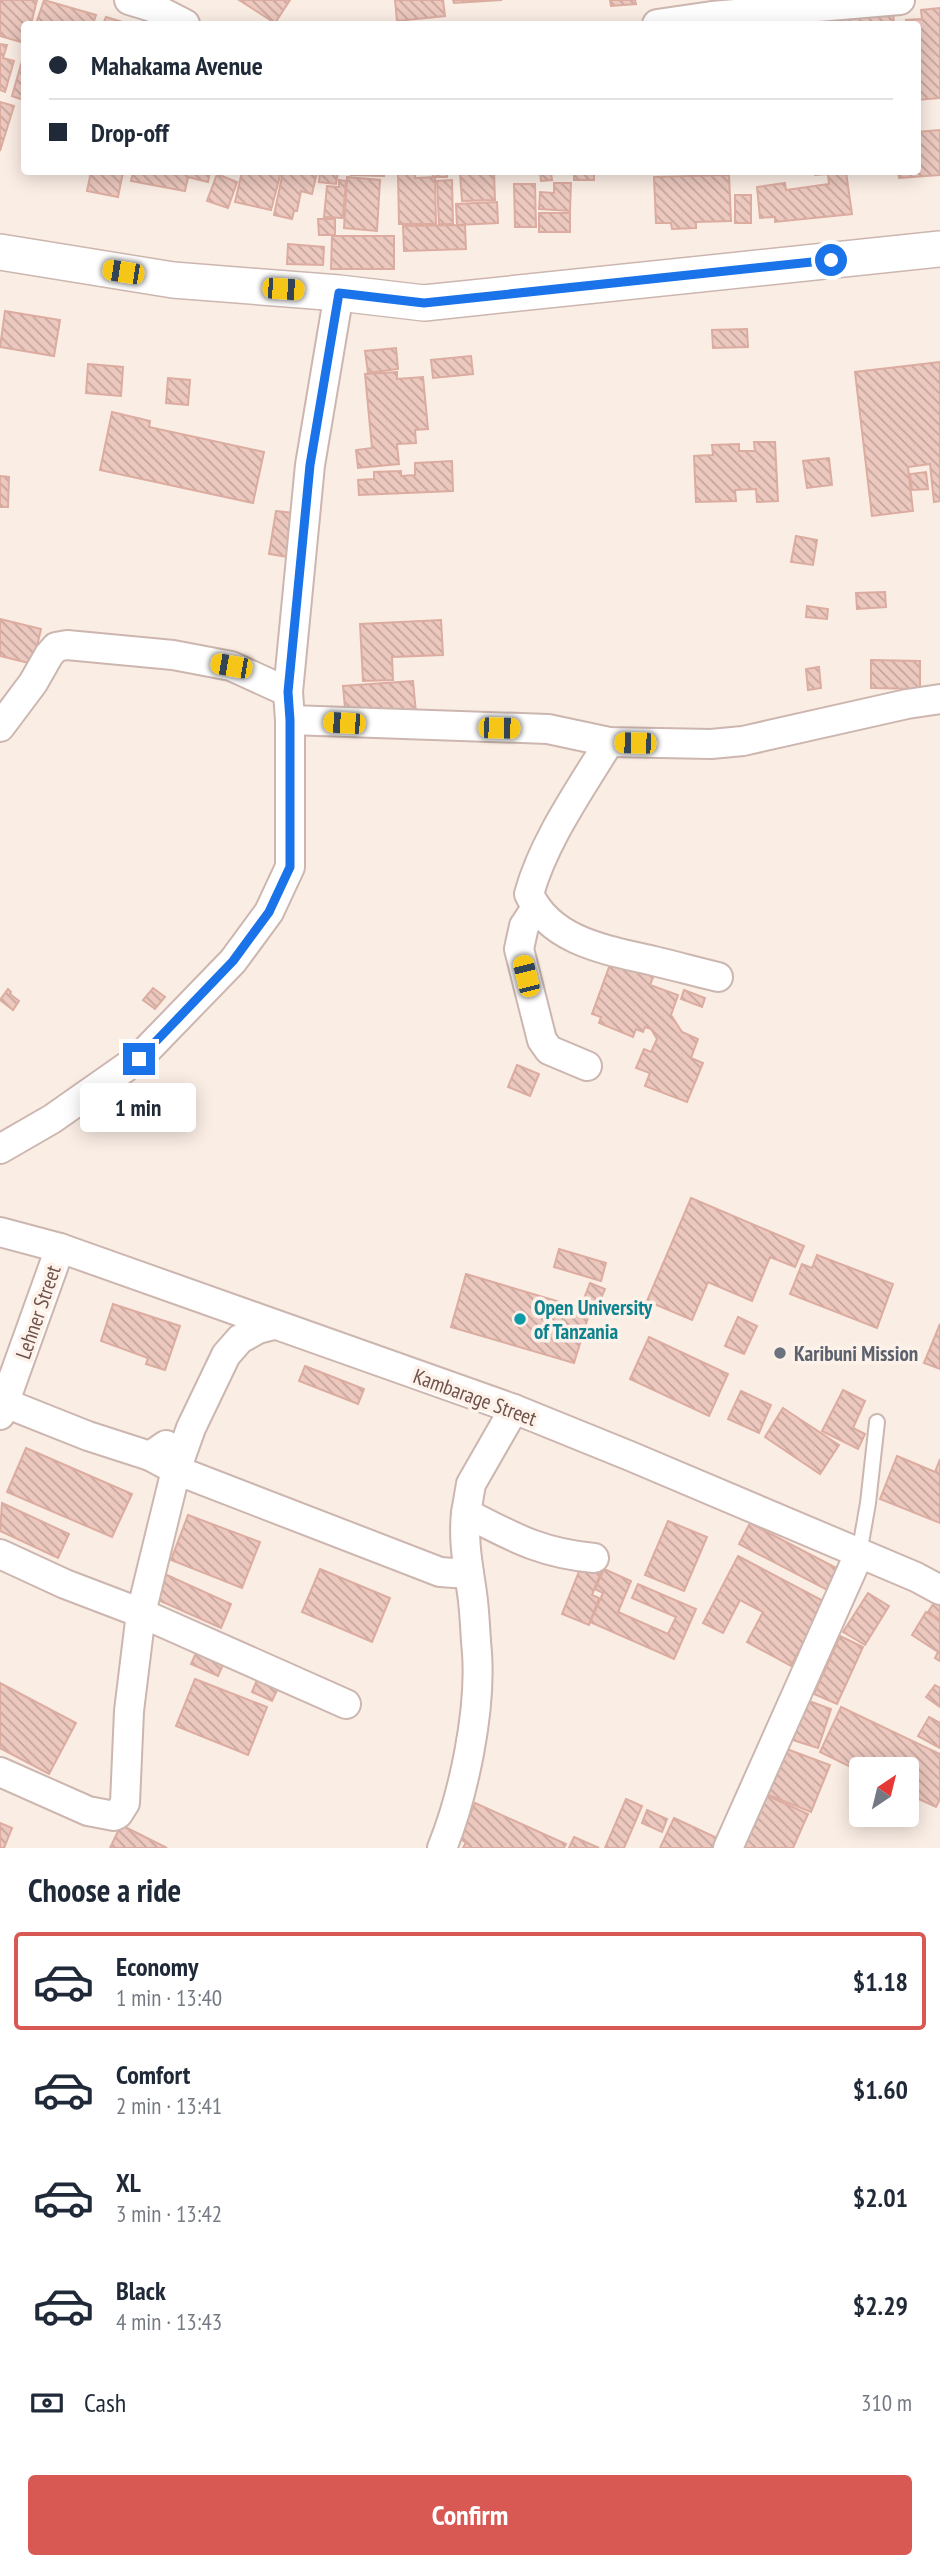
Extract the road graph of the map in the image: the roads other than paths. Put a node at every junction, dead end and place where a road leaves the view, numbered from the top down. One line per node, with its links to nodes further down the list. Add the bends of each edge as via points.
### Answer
1 (129, 0): 3 (street)
2 (900, 0): 4 (street)
3 (179, 21)
4 (678, 21)
5 (940, 248): 7 (street, via 424,303)
6 (0, 252): 7 (street, via 173,280)
7 (339, 293): 8 (street, via 310,465)
8 (288, 692): 10 (street); 11 (street, via 231,666 173,655 67,645 56,647 49,655)
9 (940, 699): 12 (street, via 743,741)
10 (290, 720): 12 (street, via 548,729); 16 (street, via 290,867 269,912 233,961 139,1059)
11 (0, 727)
12 (610, 742): 13 (street, via 534,876 529,894)
13 (536, 908): 14 (street, via 561,930 592,947); 15 (street, via 524,926 519,948 542,1040 549,1050)
14 (718, 977)
15 (587, 1066)
16 (0, 1149)
17 (0, 1232): 18 (street, Kambarage Street)
18 (60, 1248): 19 (street, Kambarage Street); 20 (street, Lehner Street)
19 (274, 1325): 21 (street, Kambarage Street); 23 (street, via 240,1339 226,1355)
20 (3, 1409): 24 (street)
21 (514, 1409): 26 (street, via 471,1484); 28 (street, Kambarage Street)
22 (877, 1422): 28 (lane)
23 (191, 1428): 24 (street); 25 (street)
24 (150, 1455): 25 (street)
25 (176, 1469): 30 (street, via 440,1572); 32 (street)
26 (466, 1513): 29 (street, via 528,1545); 30 (street)
27 (0, 1554): 32 (street)
28 (859, 1554): 31 (street, Kambarage Street); 36 (street)
29 (594, 1558)
30 (469, 1574): 35 (street, via 477,1657 473,1724 464,1776)
31 (940, 1590)
32 (141, 1613): 33 (street); 34 (street, via 129,1711 125,1803 118,1814 96,1814)
33 (346, 1704)
34 (0, 1772)
35 (442, 1848)
36 (728, 1848)

